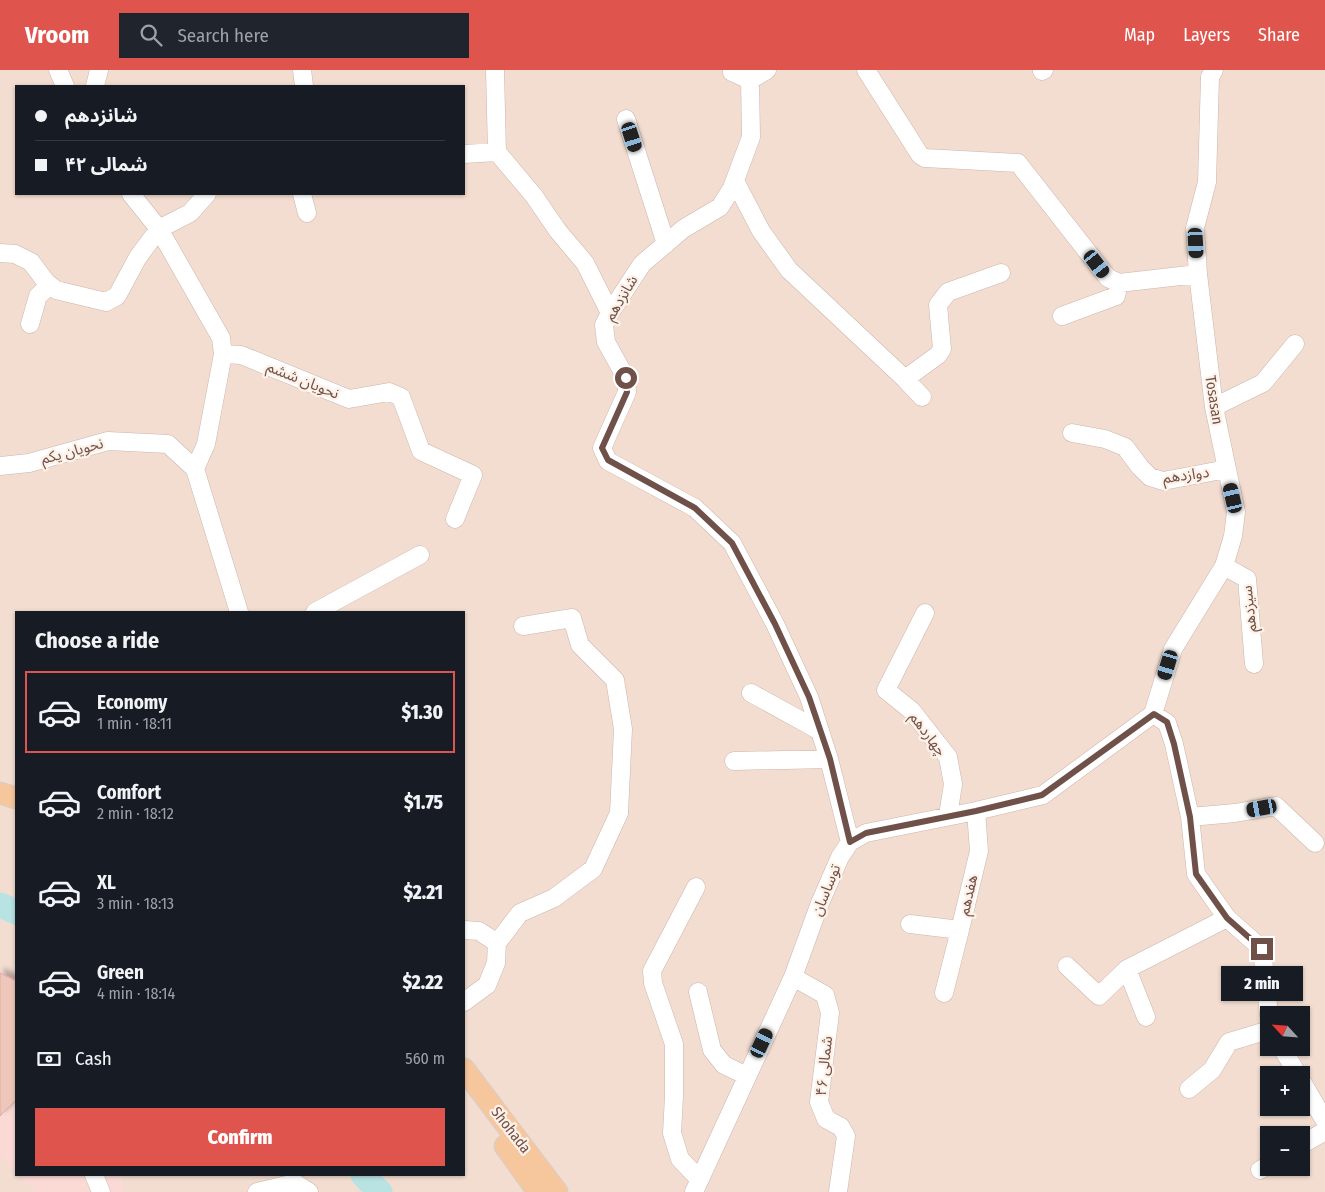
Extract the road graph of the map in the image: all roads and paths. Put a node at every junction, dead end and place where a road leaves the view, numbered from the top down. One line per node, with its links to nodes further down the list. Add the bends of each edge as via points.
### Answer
1 (58, 70): 10 (street)
2 (99, 70): 11 (street)
3 (302, 70): 12 (street)
4 (495, 70): 14 (street)
5 (767, 70): 9 (street)
6 (866, 70): 26 (street, via 920,155 925,158 1018,163 1108,278)
7 (730, 71): 9 (street)
8 (1211, 72): 25 (street, Tosasan, via 1207,182 1195,228)
9 (750, 80): 16 (street, شانزدهم, via 751,137)
10 (65, 85)
11 (95, 85)
12 (304, 85)
13 (626, 119): 22 (street)
14 (497, 152): 15 (street); 28 (street, via 586,263)
15 (465, 154)
16 (735, 181): 22 (street, شانزدهم, via 720,207 682,229); 33 (street, via 761,231 789,270)
17 (132, 195): 21 (street)
18 (206, 195): 21 (street, via 190,213)
19 (302, 195): 20 (street)
20 (307, 213)
21 (159, 229): 27 (street, via 138,257 117,296 106,302 56,290); 32 (street, via 221,338)
22 (666, 244): 28 (street, شانزدهم, via 642,264)
23 (0, 253): 27 (street, via 15,254 31,262)
24 (1001, 272): 33 (street, via 948,292 942,298 938,305 942,349 938,356)
25 (1198, 274): 26 (street); 35 (street, Tosasan)
26 (1119, 283): 29 (street, via 1116,296)
27 (50, 285): 30 (street, via 38,296)
28 (610, 313): 50 (street, شانزدهم, via 604,325 606,342 626,378 627,392 602,448 608,460 695,508 732,543 779,632 809,697)
29 (1062, 316)
30 (30, 324)
31 (1295, 344): 35 (street, via 1263,383)
32 (223, 354): 38 (street, via 206,444); 40 (street, نحویان ششم, via 241,355 349,399 389,392 401,397 421,451 473,475)
33 (905, 379): 34 (street)
34 (922, 397)
35 (1214, 407): 39 (street, Tosasan)
36 (1072, 433): 39 (street, دوازدهم, via 1125,447 1150,477 1163,481)
37 (0, 466): 38 (street, نحویان یکم, via 29,463 108,441 168,444)
38 (194, 469): 43 (street)
39 (1227, 469): 42 (street, Tosasan, via 1236,512)
40 (455, 519)
41 (420, 555): 44 (street)
42 (1224, 566): 47 (street, سیزدهم, via 1247,579); 49 (street, Tosasan, via 1173,649)
43 (239, 611)
44 (317, 611)
45 (925, 613): 56 (street, چهاردهم, via 886,690 912,711 948,757 953,784)
46 (522, 626): 65 (street, via 572,618 580,645 615,680 623,729 619,813 593,869 554,898 520,913)
47 (1254, 664)
48 (750, 693): 50 (street)
49 (1154, 714): 55 (street, via 1042,795); 57 (street, via 1167,722)
50 (820, 731): 51 (street, شانزدهم)
51 (830, 759): 52 (street); 58 (street, شانزدهم)
52 (734, 761)
53 (0, 793): 54 (main road)
54 (15, 798)
55 (976, 811): 56 (street); 64 (street, هفدهم, via 979,851)
56 (948, 816): 58 (street, via 866,833)
57 (1190, 817): 59 (street, via 1276,806); 61 (street, via 1196,874)
58 (850, 842): 68 (street, توساسان, via 820,903)
59 (1315, 843)
60 (696, 887): 84 (street, via 652,971 674,1044 672,1133 680,1158)
61 (1227, 918): 67 (street); 72 (street, via 1262,949)
62 (910, 924): 64 (street, هفدهم)
63 (465, 930): 65 (street, via 478,931)
64 (960, 930): 70 (street)
65 (497, 943): 71 (street, via 496,963 487,985)
66 (1067, 966): 67 (street, via 1099,996)
67 (1127, 968): 73 (street)
68 (793, 977): 76 (street, توساسان); 90 (street, شمالی ۴۶, via 825,995 830,1013 819,1102 826,1119 841,1127 846,1136)
69 (698, 992): 76 (street, via 712,1050 724,1066)
70 (944, 993)
71 (465, 1001)
72 (1269, 1006)
73 (1146, 1016)
74 (1260, 1033): 77 (street, via 1229,1042 1212,1070)
75 (465, 1070): 89 (main road, Shohada)
76 (747, 1076): 84 (street, توساسان)
77 (1189, 1089)
78 (465, 1094): 88 (main road, Shohada)
79 (1310, 1095): 80 (street)
80 (1325, 1121)
81 (1325, 1131): 82 (street)
82 (1310, 1140)
83 (94, 1176): 85 (street)
84 (696, 1185)
85 (101, 1192)
86 (257, 1192): 87 (street, via 295,1183)
87 (309, 1192)
88 (538, 1192)
89 (557, 1192)
90 (838, 1192)

